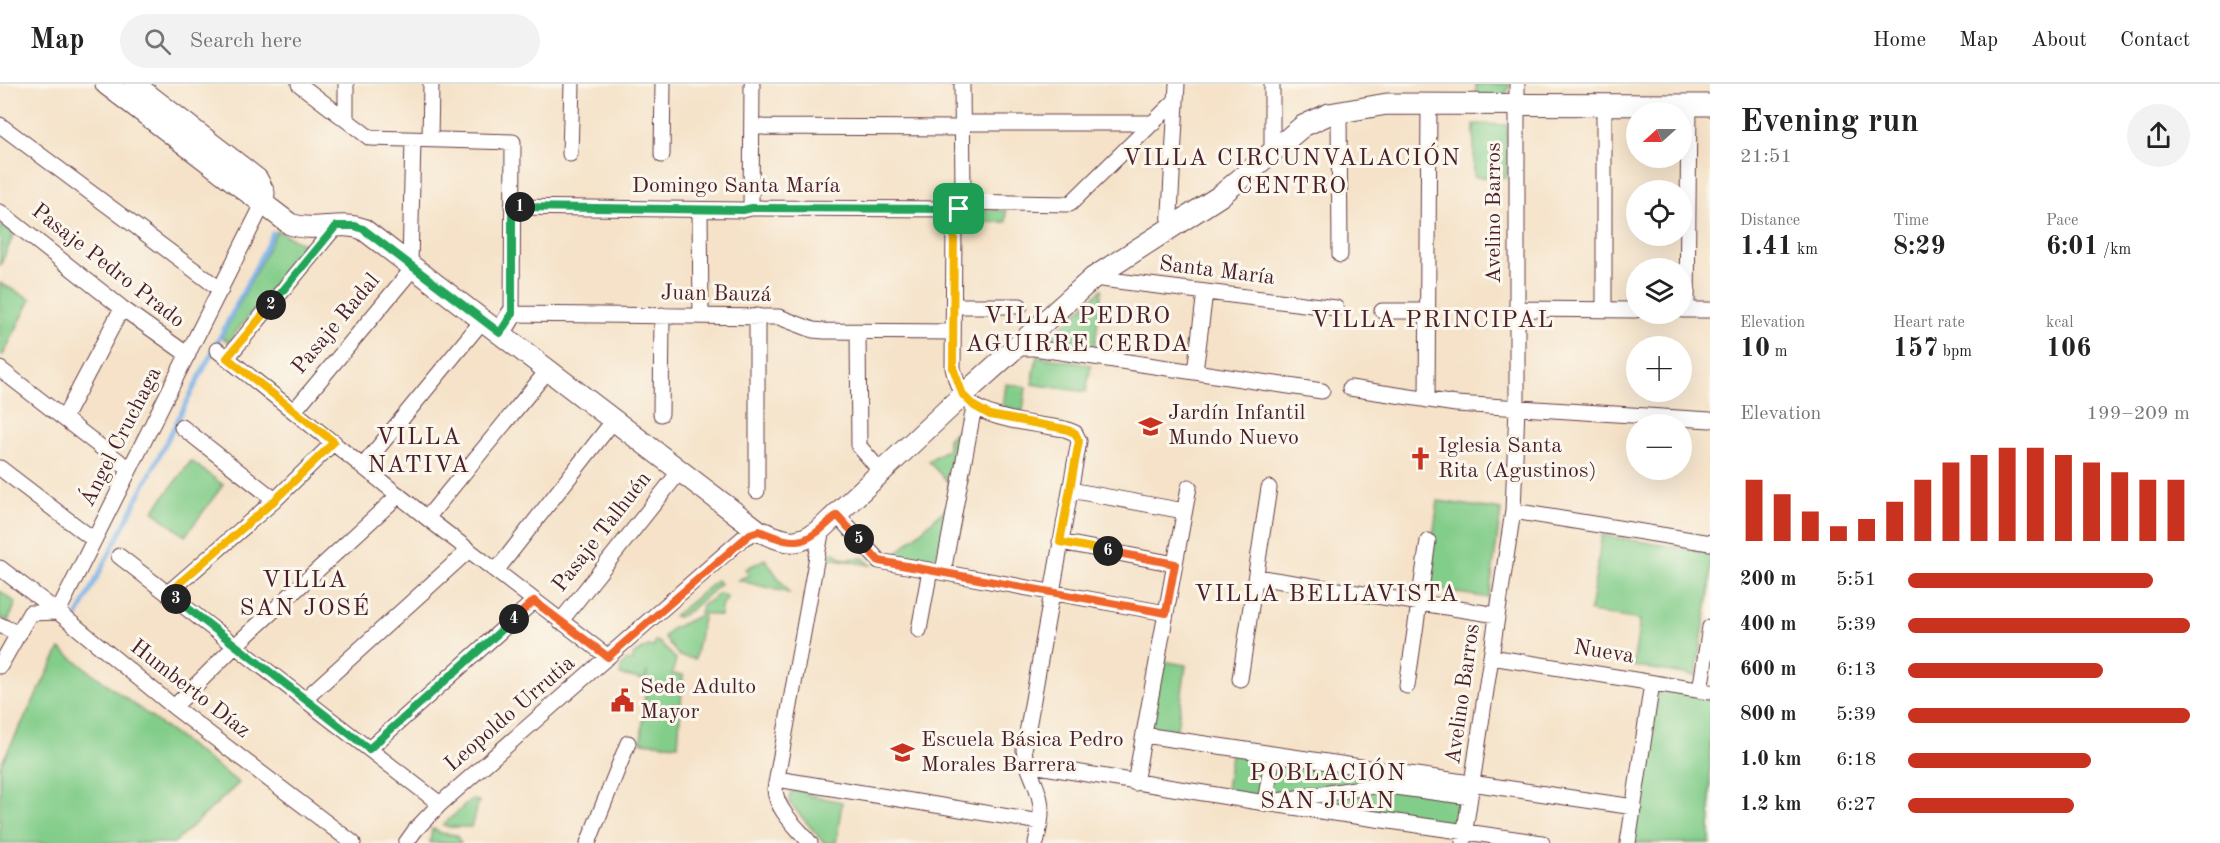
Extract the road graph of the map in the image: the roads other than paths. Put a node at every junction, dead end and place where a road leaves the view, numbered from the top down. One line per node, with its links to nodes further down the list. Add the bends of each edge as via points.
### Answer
1 (106, 84): 31 (street)
2 (134, 84): 31 (street, via 258,179 264,193)
3 (298, 84): 20 (street)
4 (346, 84): 20 (street)
5 (431, 84): 26 (street)
6 (572, 84): 28 (street)
7 (663, 84): 29 (street)
8 (752, 84): 24 (street)
9 (962, 84): 23 (street)
10 (1177, 84): 13 (street)
11 (1272, 84): 27 (street)
12 (1516, 94): 14 (street); 15 (street); 49 (street, Avelino Barros)
13 (1176, 100): 21 (street, Domingo Santa María); 38 (street)
14 (1429, 104): 19 (street, via 1387,104); 55 (street)
15 (1604, 105): 16 (street); 51 (street)
16 (1626, 105)
17 (1692, 105): 18 (street)
18 (1710, 105)
19 (1340, 111): 27 (street, via 1303,126); 39 (street)
20 (346, 120): 25 (street, via 370,138)
21 (1154, 123): 23 (street); 32 (street, Domingo Santa María, via 1070,204)
22 (0, 125): 43 (street)
23 (962, 125): 24 (street); 32 (street)
24 (752, 128): 34 (street)
25 (413, 140): 26 (street); 41 (street)
26 (430, 140): 33 (street, via 513,142)
27 (1272, 152): 38 (street, via 1220,196)
28 (570, 154)
29 (662, 155)
30 (1687, 168): 40 (street)
31 (263, 204): 37 (street, via 298,227); 43 (street, Ángel Cruchaga)
32 (960, 206): 34 (street, Domingo Santa María); 45 (street, via 954,221)
33 (512, 207): 35 (street, Domingo Santa María); 56 (street)
34 (752, 208): 35 (street, Domingo Santa María)
35 (700, 210): 58 (street)
36 (0, 212): 47 (street, Pasaje Pedro Prado)
37 (336, 226): 41 (street, via 363,229); 74 (street, via 222,354)
38 (1169, 231): 42 (street)
39 (1340, 255)
40 (1685, 258)
41 (412, 266): 60 (street); 74 (street, Pasaje Radal)
42 (1093, 278): 44 (street, Santa María); 64 (street)
43 (221, 290): 65 (street, Ángel Cruchaga)
44 (1205, 292): 48 (street, Santa María); 68 (street)
45 (954, 306): 46 (street); 62 (street)
46 (1020, 306)
47 (122, 308): 65 (street, Pasaje Pedro Prado); 76 (street)
48 (1336, 308)
49 (1516, 309): 51 (street); 73 (street, Avelino Barros)
50 (1382, 310): 55 (street)
51 (1604, 310): 52 (street)
52 (1626, 310)
53 (1692, 310): 54 (street)
54 (1710, 310)
55 (1428, 311): 71 (street)
56 (512, 314): 57 (street, Juan Bauzá); 63 (street)
57 (662, 315): 58 (street, Juan Bauzá); 75 (street)
58 (701, 316): 59 (street, Juan Bauzá)
59 (757, 316): 61 (street, Juan Bauzá, via 779,317 813,330); 89 (street)
60 (483, 320): 63 (street); 81 (street)
61 (858, 332): 62 (street, Juan Bauzá); 85 (street, via 859,446)
62 (953, 332): 72 (street, via 953,368)
63 (500, 333): 67 (street)
64 (1016, 348): 68 (street); 72 (street)
65 (188, 356): 83 (street, Ángel Cruchaga)
66 (0, 369): 76 (street)
67 (548, 369): 77 (street); 94 (street)
68 (1195, 372): 70 (street)
69 (1350, 388): 71 (street)
70 (1323, 391)
71 (1427, 400): 73 (street)
72 (968, 401): 85 (street); 88 (street, via 990,415 1075,433 1079,441); 106 (street)
73 (1517, 406): 78 (street); 92 (street, Avelino Barros)
74 (294, 411): 80 (street)
75 (661, 414)
76 (64, 418): 83 (street)
77 (614, 420): 84 (street); 105 (street)
78 (1710, 420)
79 (182, 427): 91 (street)
80 (334, 442): 81 (street); 91 (street)
81 (363, 466): 90 (street)
82 (0, 468): 97 (street)
83 (129, 469): 97 (street, Ángel Cruchaga)
84 (680, 471): 96 (street); 115 (street, Pasaje Talhuén)
85 (882, 473): 95 (street)
86 (1189, 487): 93 (street)
87 (1269, 488): 107 (street)
88 (1070, 490): 93 (street); 99 (street)
89 (757, 491)
90 (399, 495): 94 (street); 120 (street)
91 (275, 500): 109 (street)
92 (1513, 511): 100 (street); 114 (street, Avelino Barros)
93 (1184, 512): 103 (street)
94 (427, 518): 101 (street)
95 (823, 527): 96 (street, via 799,542); 106 (street, via 879,561); 135 (street)
96 (759, 531): 121 (street, Leopoldo Urrutia, via 743,538)
97 (94, 540): 112 (street, Ángel Cruchaga)
98 (1428, 541): 111 (street)
99 (1060, 542): 103 (street); 108 (street)
100 (1710, 543)
101 (469, 550): 105 (street); 128 (street)
102 (119, 556): 109 (street)
103 (1175, 564): 113 (street)
104 (0, 568): 112 (street, Humberto Díaz)
105 (495, 571): 110 (street)
106 (937, 571): 108 (street); 118 (street)
107 (1256, 577): 111 (street); 124 (street)
108 (1052, 592): 113 (street); 134 (street, via 1024,750)
109 (168, 593): 120 (street)
110 (534, 601): 115 (street); 132 (street)
111 (1419, 602): 114 (street); 126 (street)
112 (58, 612): 119 (street, via 30,613); 129 (street, Humberto Díaz)
113 (1166, 613): 130 (street)
114 (1497, 615): 122 (street, Avelino Barros)
115 (560, 622): 121 (street)
116 (0, 625): 119 (street)
117 (1710, 627): 127 (street)
118 (919, 630)
119 (19, 634): 123 (street)
120 (236, 645): 128 (street); 129 (street)
121 (608, 657): 139 (street, Leopoldo Urrutia)
122 (1491, 657): 125 (street, Nueva); 137 (street, Avelino Barros)
123 (0, 666)
124 (1240, 678)
125 (1652, 683): 127 (street, Nueva); 140 (street)
126 (1407, 686)
127 (1705, 691)
128 (305, 699): 132 (street)
129 (174, 708): 143 (street, Humberto Díaz)
130 (1144, 735): 133 (street); 136 (street)
131 (628, 743): 145 (street)
132 (369, 749): 139 (street)
133 (1273, 754): 137 (street); 138 (street)
134 (1026, 764): 136 (street); 141 (street, via 1040,800)
135 (777, 780): 141 (street); 146 (street, via 780,807)
136 (1135, 783): 138 (street)
137 (1471, 790): 138 (street, via 1380,785); 140 (street); 142 (street, Avelino Barros)
138 (1265, 803): 142 (street)
139 (440, 804): 144 (street, Leopoldo Urrutia)
140 (1634, 807): 149 (street)
141 (1040, 822): 147 (street)
142 (1464, 838): 148 (street)
143 (353, 843)
144 (406, 843)
145 (588, 843)
146 (810, 843)
147 (1036, 843)
148 (1542, 843)
149 (1628, 843)

